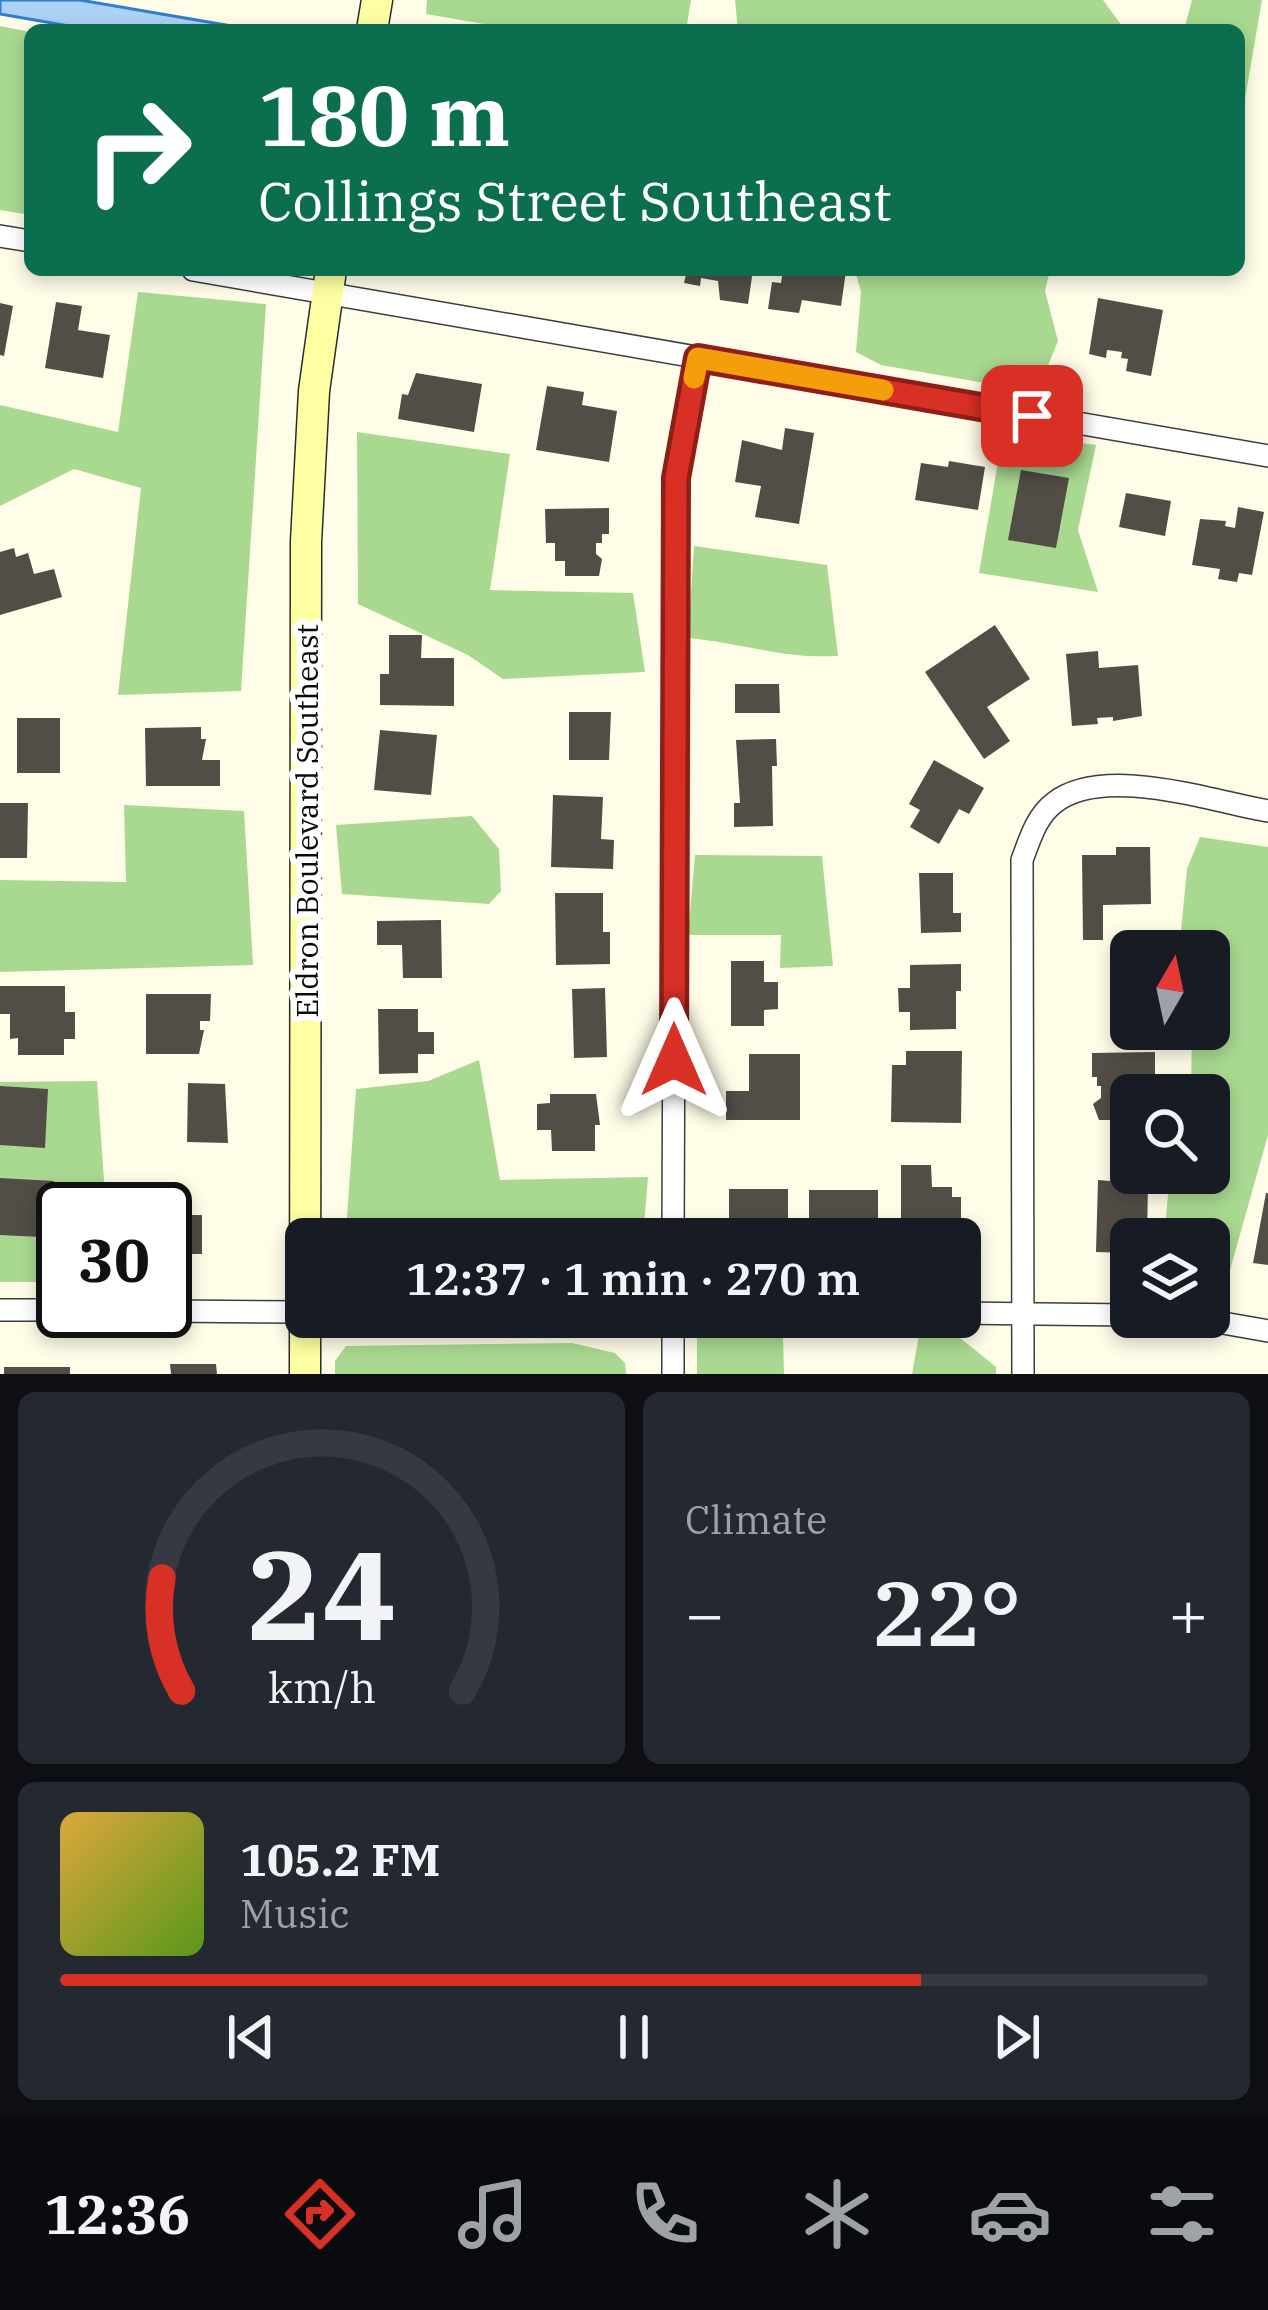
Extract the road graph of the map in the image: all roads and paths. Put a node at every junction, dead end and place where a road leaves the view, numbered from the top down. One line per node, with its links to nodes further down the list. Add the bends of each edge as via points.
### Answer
1 (261, 276): 2 (street)
2 (329, 282): 3 (street); 6 (street, Eldron Boulevard Southeast, via 306,542)
3 (698, 358): 4 (street); 7 (street, via 676,478)
4 (1268, 457)
5 (1268, 811): 13 (street, via 1110,782 1055,802 1037,822 1022,860)
6 (305, 1218)
7 (673, 1218)
8 (0, 1310): 9 (street)
9 (36, 1310)
10 (192, 1311): 11 (street)
11 (285, 1312)
12 (981, 1313): 13 (street)
13 (1023, 1313): 14 (street); 21 (street)
14 (1110, 1315)
15 (1230, 1324): 16 (street)
16 (1268, 1331)
17 (305, 1338): 19 (street, Eldron Boulevard Southeast)
18 (673, 1338): 20 (street)
19 (305, 1374)
20 (673, 1374)
21 (1023, 1374)

